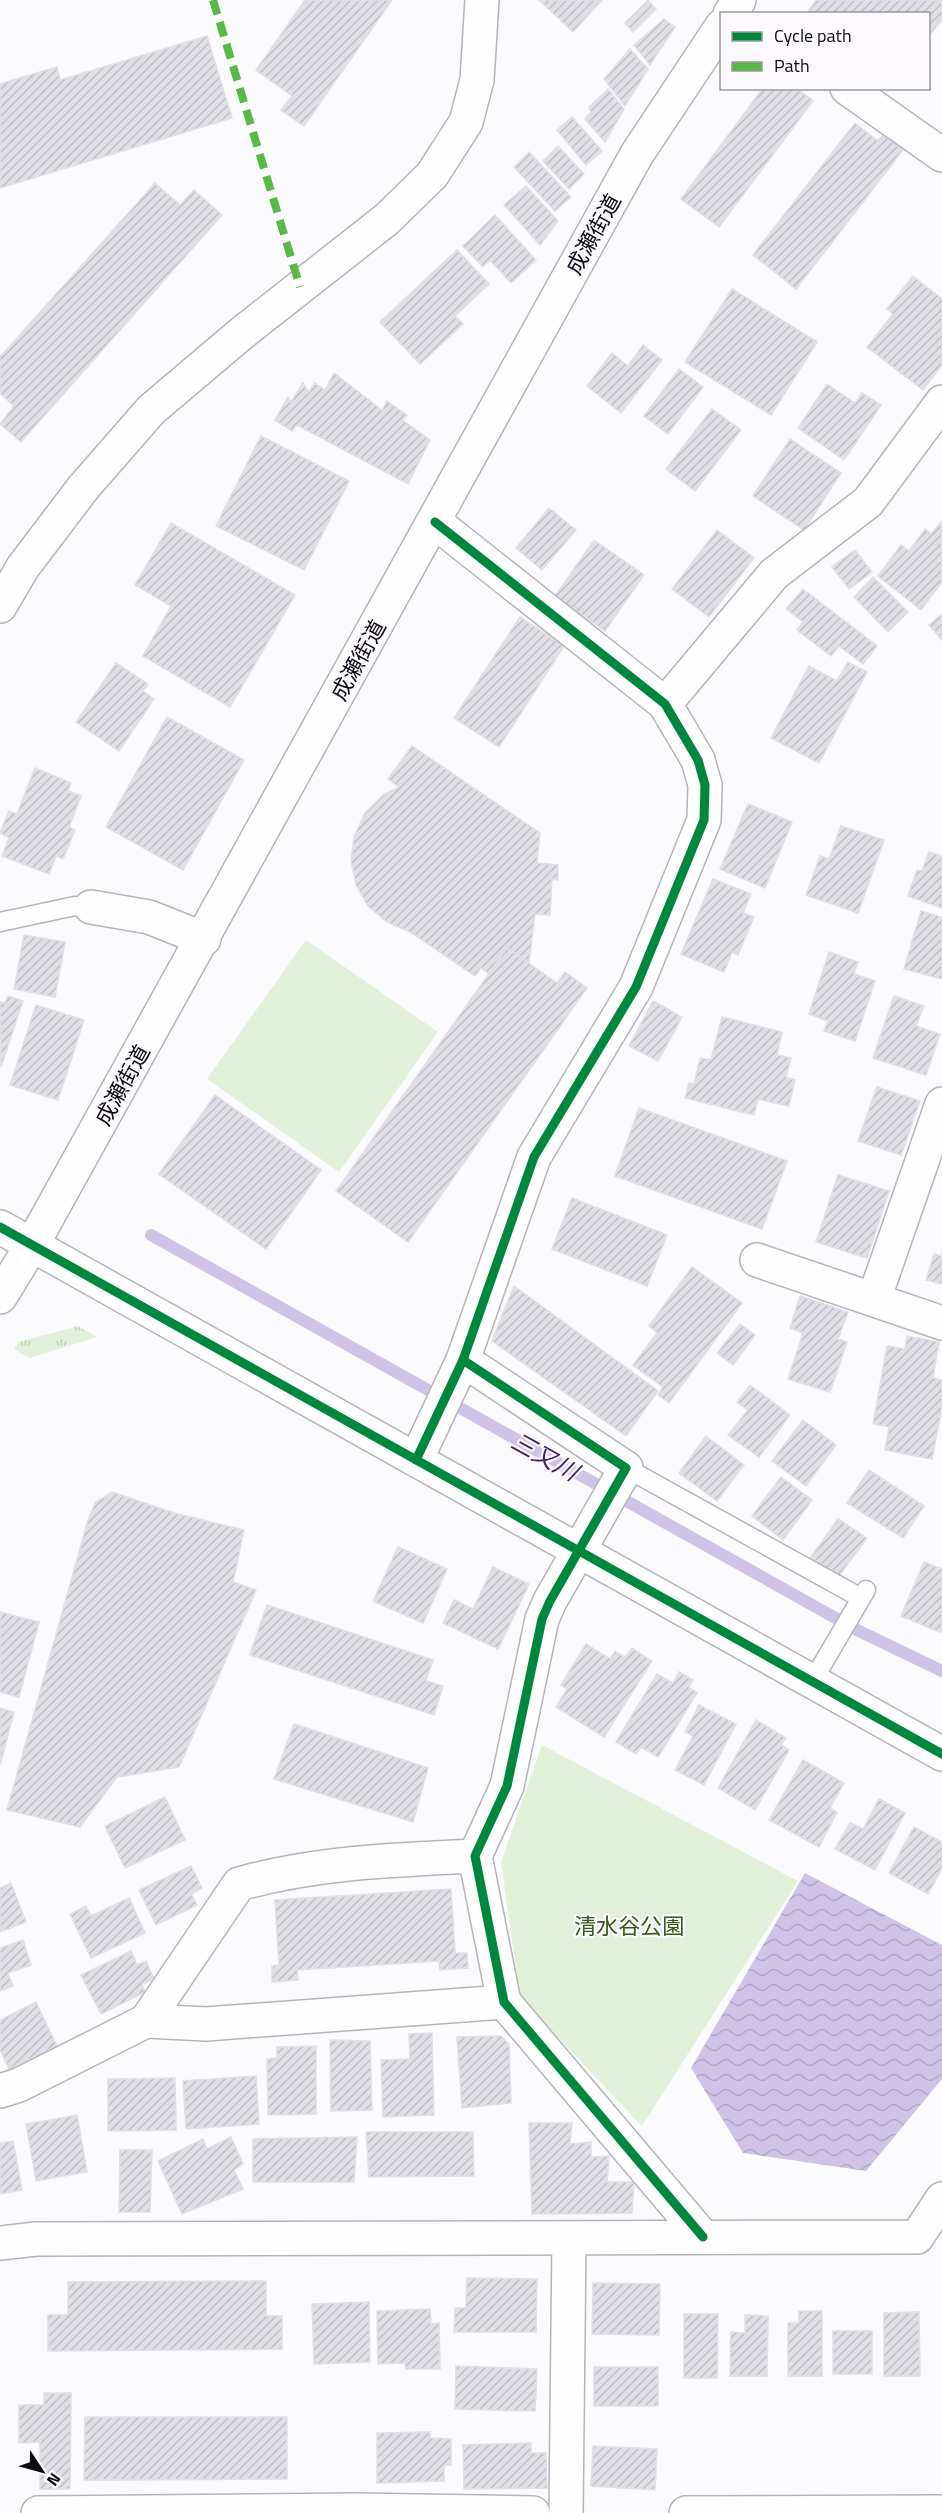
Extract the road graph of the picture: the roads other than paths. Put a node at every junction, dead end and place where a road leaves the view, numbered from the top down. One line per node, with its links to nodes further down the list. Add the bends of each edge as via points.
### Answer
1 (482, 0): 7 (street, via 477,80 466,122 432,175 387,219 151,410 83,488 23,567)
2 (720, 25): 6 (street, 成瀬街道, via 637,154)
3 (850, 90): 4 (street)
4 (942, 155)
5 (942, 402): 8 (street, via 868,502 774,574)
6 (435, 522): 8 (street); 11 (street, 成瀬街道)
7 (0, 606)
8 (665, 704): 19 (street, via 698,760 705,785 704,820 636,987 534,1158)
9 (91, 907): 10 (lane, via 75,906); 11 (street, via 148,917)
10 (0, 922)
11 (204, 939): 14 (street, 成瀬街道)
12 (942, 1104): 17 (street)
13 (0, 1227): 14 (street)
14 (32, 1245): 16 (street, 成瀬街道); 20 (street)
15 (757, 1260): 17 (street)
16 (0, 1297)
17 (874, 1299): 18 (street)
18 (942, 1323)
19 (459, 1367): 20 (street); 21 (street)
20 (416, 1460): 22 (street)
21 (624, 1471): 22 (street); 23 (lane, via 862,1597)
22 (579, 1551): 23 (street); 25 (street, via 542,1619 507,1786)
23 (812, 1682): 24 (street)
24 (939, 1745)
25 (475, 1856): 26 (street); 27 (street, via 342,1863 285,1871 239,1884)
26 (504, 2002): 27 (street, via 206,2024); 30 (street)
27 (147, 2021): 28 (street)
28 (6, 2084)
29 (942, 2199): 30 (street, via 917,2237)
30 (703, 2237): 31 (street)
31 (569, 2239): 32 (street, via 36,2239); 37 (street)
32 (0, 2243)
33 (355, 2511): 35 (street); 36 (street)
34 (942, 2512): 38 (street)
35 (38, 2513)
36 (533, 2513)
37 (566, 2513)
38 (686, 2513)

